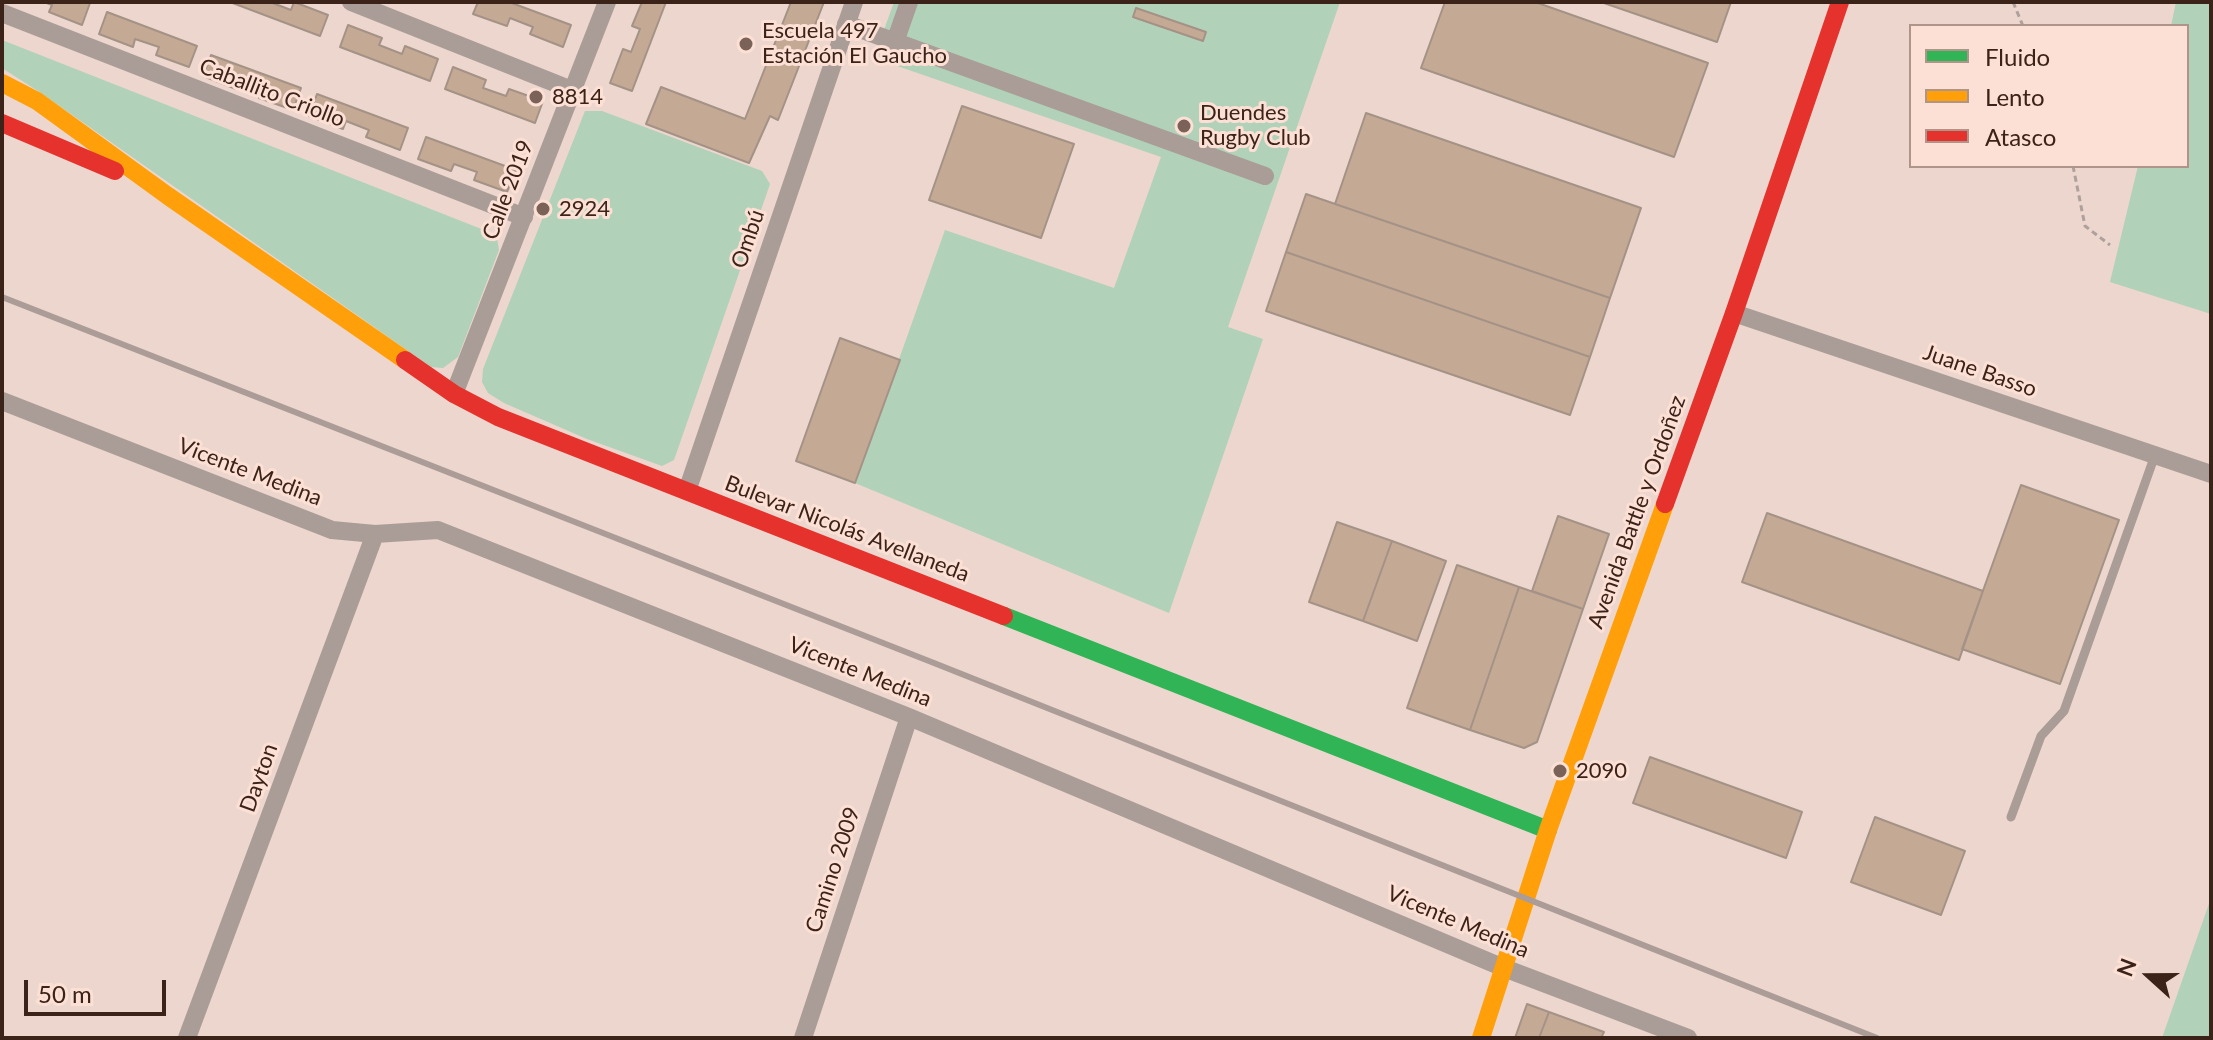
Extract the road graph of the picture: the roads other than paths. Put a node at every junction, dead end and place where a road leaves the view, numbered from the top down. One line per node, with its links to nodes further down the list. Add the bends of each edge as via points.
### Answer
1 (351, 2): 10 (street)
2 (607, 2): 10 (street, Calle 2019)
3 (854, 2): 7 (street, Ombú)
4 (909, 2): 8 (street)
5 (1840, 2): 15 (main road, Avenida Battle y Ordoñez)
6 (2, 13): 14 (street, Caballito Criollo)
7 (846, 24): 8 (street); 20 (street, Ombú)
8 (895, 42): 12 (street)
9 (2, 83): 13 (main road, Bulevar Nicolás Avellaneda, via 37,101)
10 (572, 90): 14 (street, Calle 2019)
11 (2, 123): 13 (main road, Bulevar Nicolás Avellaneda)
12 (1265, 176)
13 (168, 196): 16 (main road, Bulevar Nicolás Avellaneda)
14 (524, 217): 16 (street, Calle 2019)
15 (1734, 313): 18 (street, Juane Basso); 24 (main road, Avenida Battle y Ordoñez)
16 (454, 394): 20 (main road, Bulevar Nicolás Avellaneda, via 498,417)
17 (2, 401): 21 (street, Vicente Medina, via 332,530)
18 (2155, 455): 19 (street, Juane Basso); 23 (lane, via 2064,711 2041,736)
19 (2211, 474)
20 (687, 491): 24 (main road, Bulevar Nicolás Avellaneda)
21 (375, 534): 22 (street, Vicente Medina, via 438,530); 26 (street, Dayton)
22 (909, 717): 25 (street, Vicente Medina); 27 (street, Camino 2009)
23 (2011, 817)
24 (1548, 830): 25 (main road, Avenida Battle y Ordoñez)
25 (1504, 968): 28 (main road, Avenida Battle y Ordoñez); 29 (street, Vicente Medina)
26 (187, 1038)
27 (803, 1038)
28 (1481, 1038)
29 (1688, 1038)

